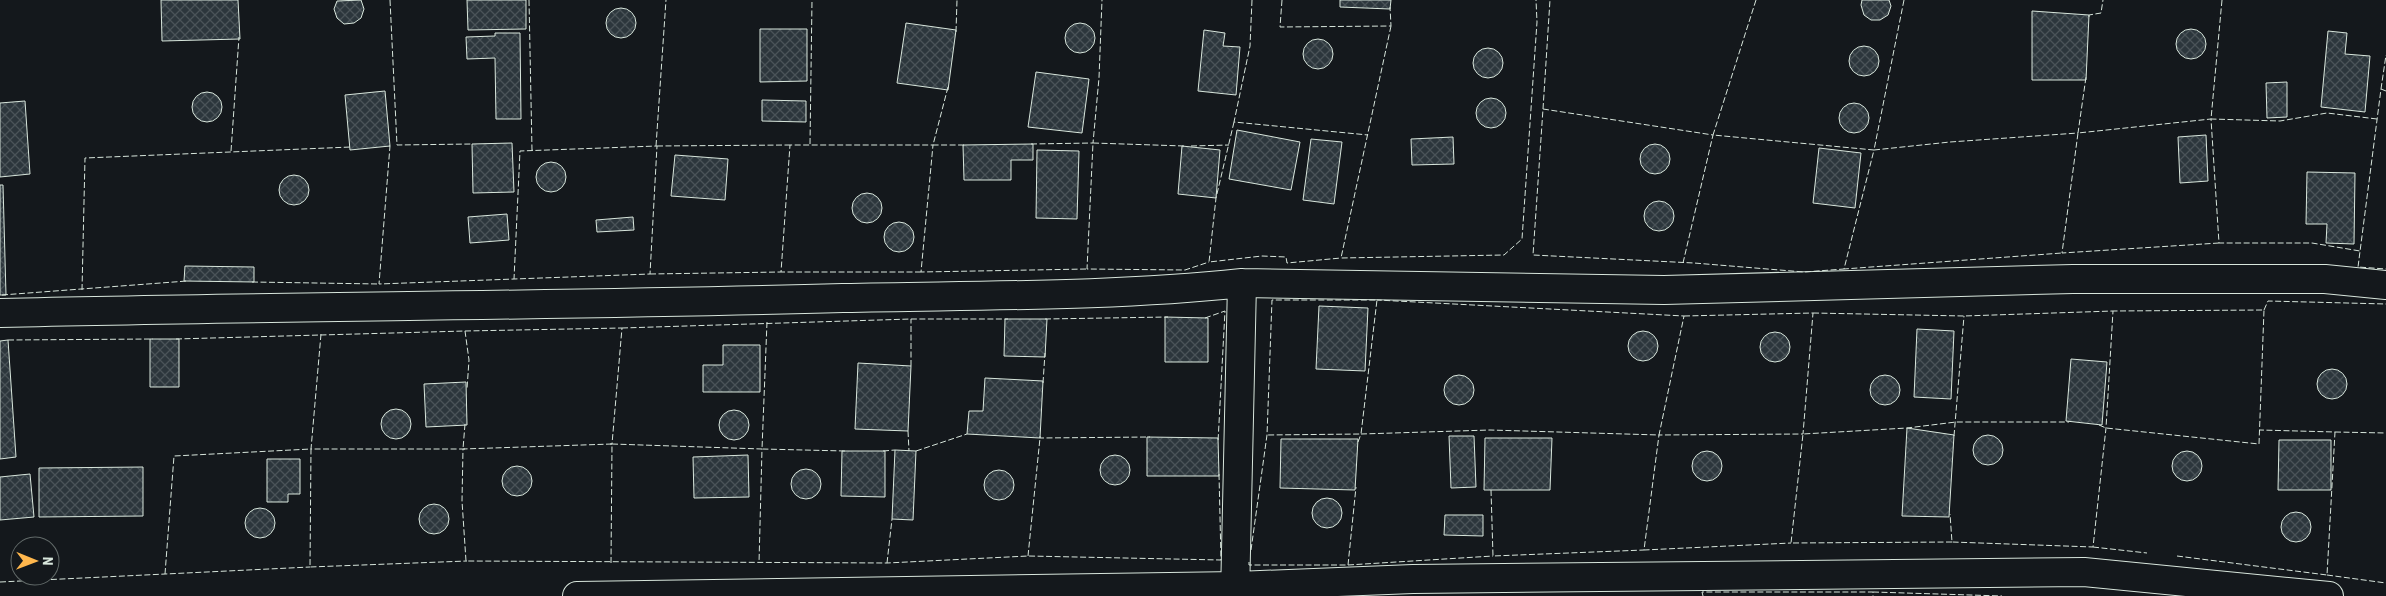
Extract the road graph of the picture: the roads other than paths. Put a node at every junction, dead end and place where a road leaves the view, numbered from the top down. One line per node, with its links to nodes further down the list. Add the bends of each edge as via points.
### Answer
1 (1242, 283): 2 (street, via 1664,290 2073,279 2325,279); 3 (street, via 1175,290 779,300); 4 (street)
2 (2386, 284)
3 (0, 313)
4 (1236, 591): 5 (street); 6 (street, via 1413,579 2084,572)
5 (577, 596)
6 (2328, 596)

